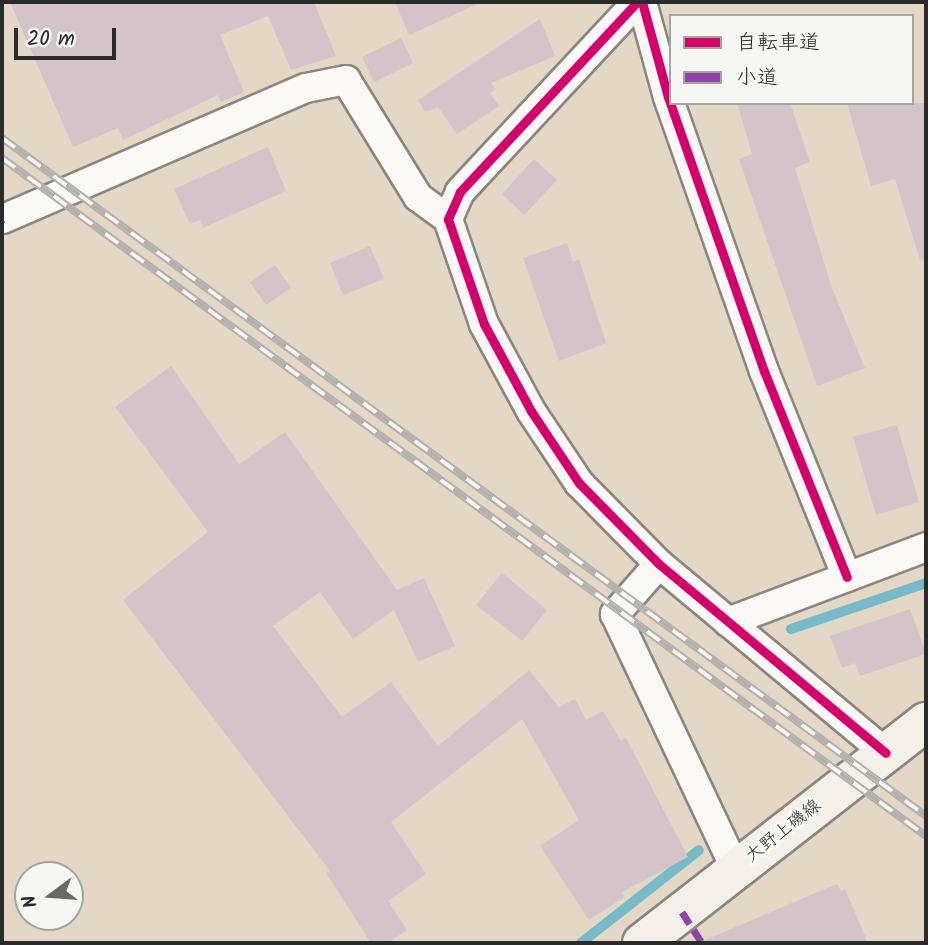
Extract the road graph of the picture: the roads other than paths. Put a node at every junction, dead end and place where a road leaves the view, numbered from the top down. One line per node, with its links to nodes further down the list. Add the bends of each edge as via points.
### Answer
1 (640, 2): 2 (street); 5 (street, via 460,192)
2 (669, 100)
3 (671, 105): 8 (street, via 764,371)
4 (3, 219): 5 (street, via 306,88 346,80 418,197)
5 (448, 219): 7 (street, via 484,324 531,411 579,483)
6 (926, 547): 8 (street)
7 (659, 564): 9 (street); 12 (street, via 615,614)
8 (847, 577): 9 (street)
9 (728, 622): 11 (street)
10 (926, 722): 11 (main road, 大野上磯線)
11 (886, 753): 12 (main road, 大野上磯線)
12 (736, 870): 13 (main road, 大野上磯線)
13 (642, 943)

